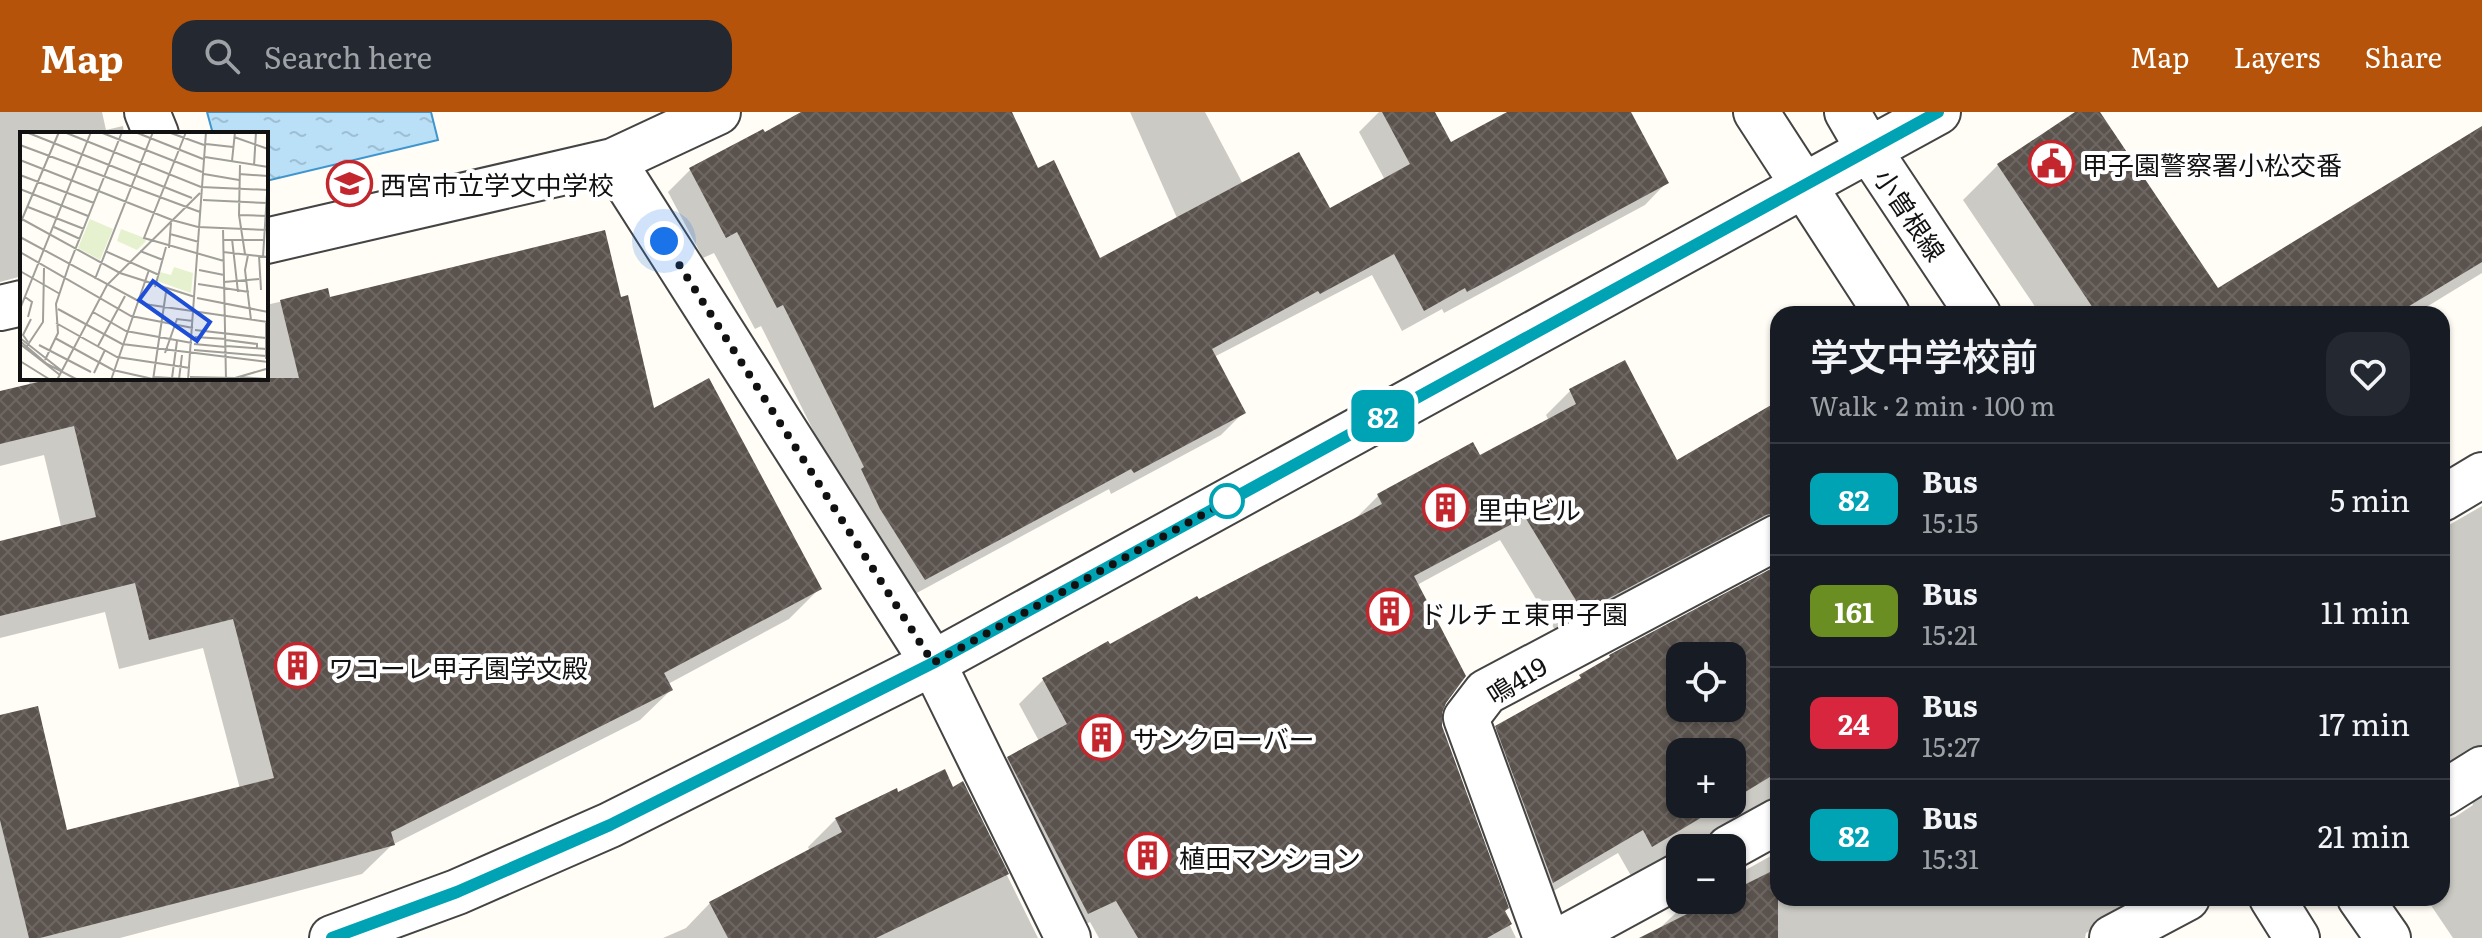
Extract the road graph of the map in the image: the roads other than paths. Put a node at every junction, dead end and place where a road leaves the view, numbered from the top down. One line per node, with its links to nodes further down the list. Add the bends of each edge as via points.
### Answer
1 (147, 112): 6 (street)
2 (718, 112): 8 (street)
3 (1756, 112): 9 (street)
4 (1847, 112): 7 (street, 小曽根線)
5 (1938, 112): 7 (street)
6 (155, 132)
7 (1869, 150): 9 (street); 13 (street, 小曽根線)
8 (613, 161): 10 (street); 18 (street)
9 (1803, 186): 12 (street); 18 (street)
10 (268, 241)
11 (20, 303): 14 (street)
12 (1882, 306)
13 (1973, 306)
14 (0, 308)
15 (2482, 475): 16 (street)
16 (2450, 494)
17 (1770, 541): 29 (street, 鳴419, via 1486,692 1466,718)
18 (933, 663): 27 (street, via 610,825 457,892); 28 (street)
19 (2482, 769): 20 (street)
20 (2450, 789)
21 (1770, 825): 22 (street)
22 (1746, 839)
23 (1666, 883): 30 (street)
24 (2172, 906): 31 (street)
25 (2277, 906): 32 (street)
26 (2366, 906): 33 (street)
27 (332, 938)
28 (1068, 938)
29 (1546, 938)
30 (1564, 938)
31 (2112, 938)
32 (2297, 938)
33 (2388, 938)

